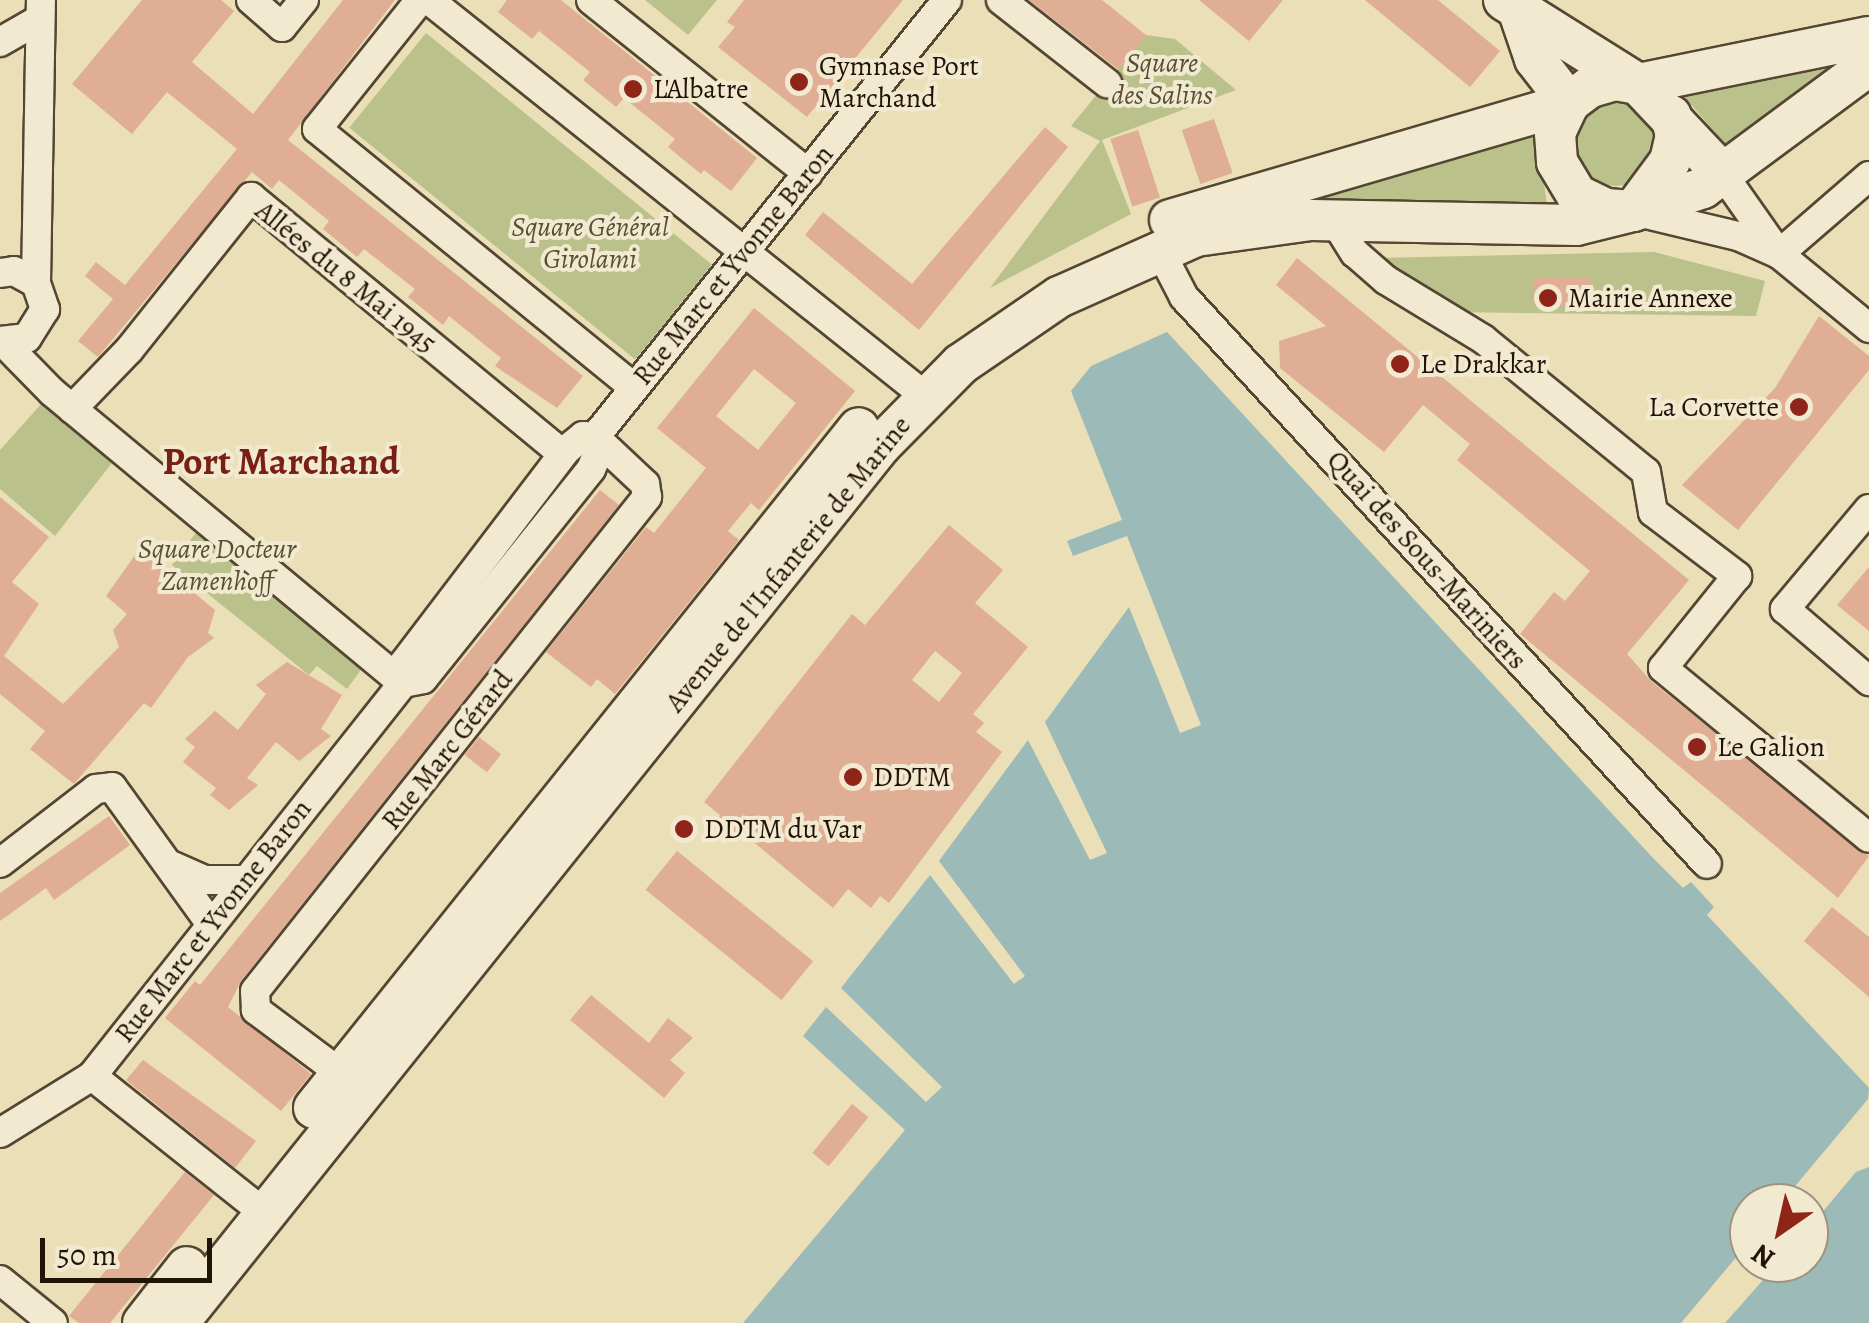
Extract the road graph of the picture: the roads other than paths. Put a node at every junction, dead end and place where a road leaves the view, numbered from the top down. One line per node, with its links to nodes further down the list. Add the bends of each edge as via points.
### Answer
1 (251, 0): 2 (street, via 282,28)
2 (304, 0)
3 (420, 0): 30 (street, via 317,129)
4 (429, 0): 25 (street)
5 (591, 0): 19 (street)
6 (947, 0): 19 (street, Rue Marc et Yvonne Baron)
7 (1001, 0): 14 (street)
8 (1511, 6): 12 (main road); 15 (main road)
9 (41, 10): 11 (street); 27 (street, via 38,237)
10 (1869, 37): 15 (main road)
11 (0, 42)
12 (1536, 59): 16 (main road); 18 (main road)
13 (1869, 65): 20 (main road, Avenue de l'Infanterie de Marine)
14 (1107, 83)
15 (1638, 84): 16 (main road, via 1602,82); 17 (main road)
16 (1569, 103): 18 (main road, Avenue de l'Infanterie de Marine); 22 (main road, via 1555,132 1562,175 1591,204)
17 (1672, 116): 20 (main road); 22 (main road, via 1670,161)
18 (1515, 119): 31 (main road, Avenue de l'Infanterie de Marine, via 1232,199 1128,237 993,310)
19 (808, 173): 25 (street, Rue Marc et Yvonne Baron)
20 (1722, 173): 22 (main road, Avenue de l'Infanterie de Marine, via 1674,200); 26 (street)
21 (1869, 176): 26 (street)
22 (1633, 211): 23 (main road, Avenue de l'Infanterie de Marine, via 1563,226); 26 (street, via 1738,236)
23 (1334, 220): 24 (main road, Avenue de l'Infanterie de Marine, via 1266,223); 38 (street, via 1355,253 1386,280 1483,339 1646,472 1653,512 1737,576 1664,668)
24 (1159, 249): 31 (main road, Avenue de l'Infanterie de Marine, via 1060,298); 40 (street, Quai des Sous-Mariniers, via 1184,297)
25 (744, 252): 30 (street, Rue Marc et Yvonne Baron); 31 (street)
26 (1779, 254): 28 (street)
27 (17, 276): 29 (street, via 45,309)
28 (1869, 328)
29 (13, 346): 32 (street)
30 (633, 387): 33 (street, Rue Marc et Yvonne Baron)
31 (914, 387): 44 (main road, Avenue de l'Infanterie de Marine)
32 (72, 410): 34 (street, Allées du 8 Mai 1945, via 130,350 251,197); 37 (street)
33 (594, 437): 34 (street, Rue Marc et Yvonne Baron, via 583,436); 37 (street, Rue Marc et Yvonne Baron, via 599,451 591,469 424,679); 44 (street, Rue Marc Gérard, via 645,484 647,498 255,990 256,1010)
34 (563, 454): 37 (street, Rue Marc et Yvonne Baron, via 404,663)
35 (1869, 509): 36 (street, via 1785,610)
36 (1869, 681)
37 (403, 683): 42 (street, Rue Marc et Yvonne Baron)
38 (1869, 838)
39 (0, 862): 41 (street, via 96,789 112,787)
40 (1707, 864)
41 (171, 865): 42 (street, via 204,880); 43 (street)
42 (244, 880): 43 (street, Rue Marc et Yvonne Baron)
43 (210, 923): 45 (street, Rue Marc et Yvonne Baron)
44 (341, 1074): 47 (main road, Avenue de l'Infanterie de Marine)
45 (92, 1076): 46 (street, Rue Marc et Yvonne Baron); 47 (street)
46 (0, 1133)
47 (253, 1205): 50 (main road, Avenue de l'Infanterie de Marine); 51 (main road, Avenue de l'Infanterie de Marine)
48 (0, 1280): 49 (street)
49 (53, 1323)
50 (143, 1323)
51 (178, 1323)

